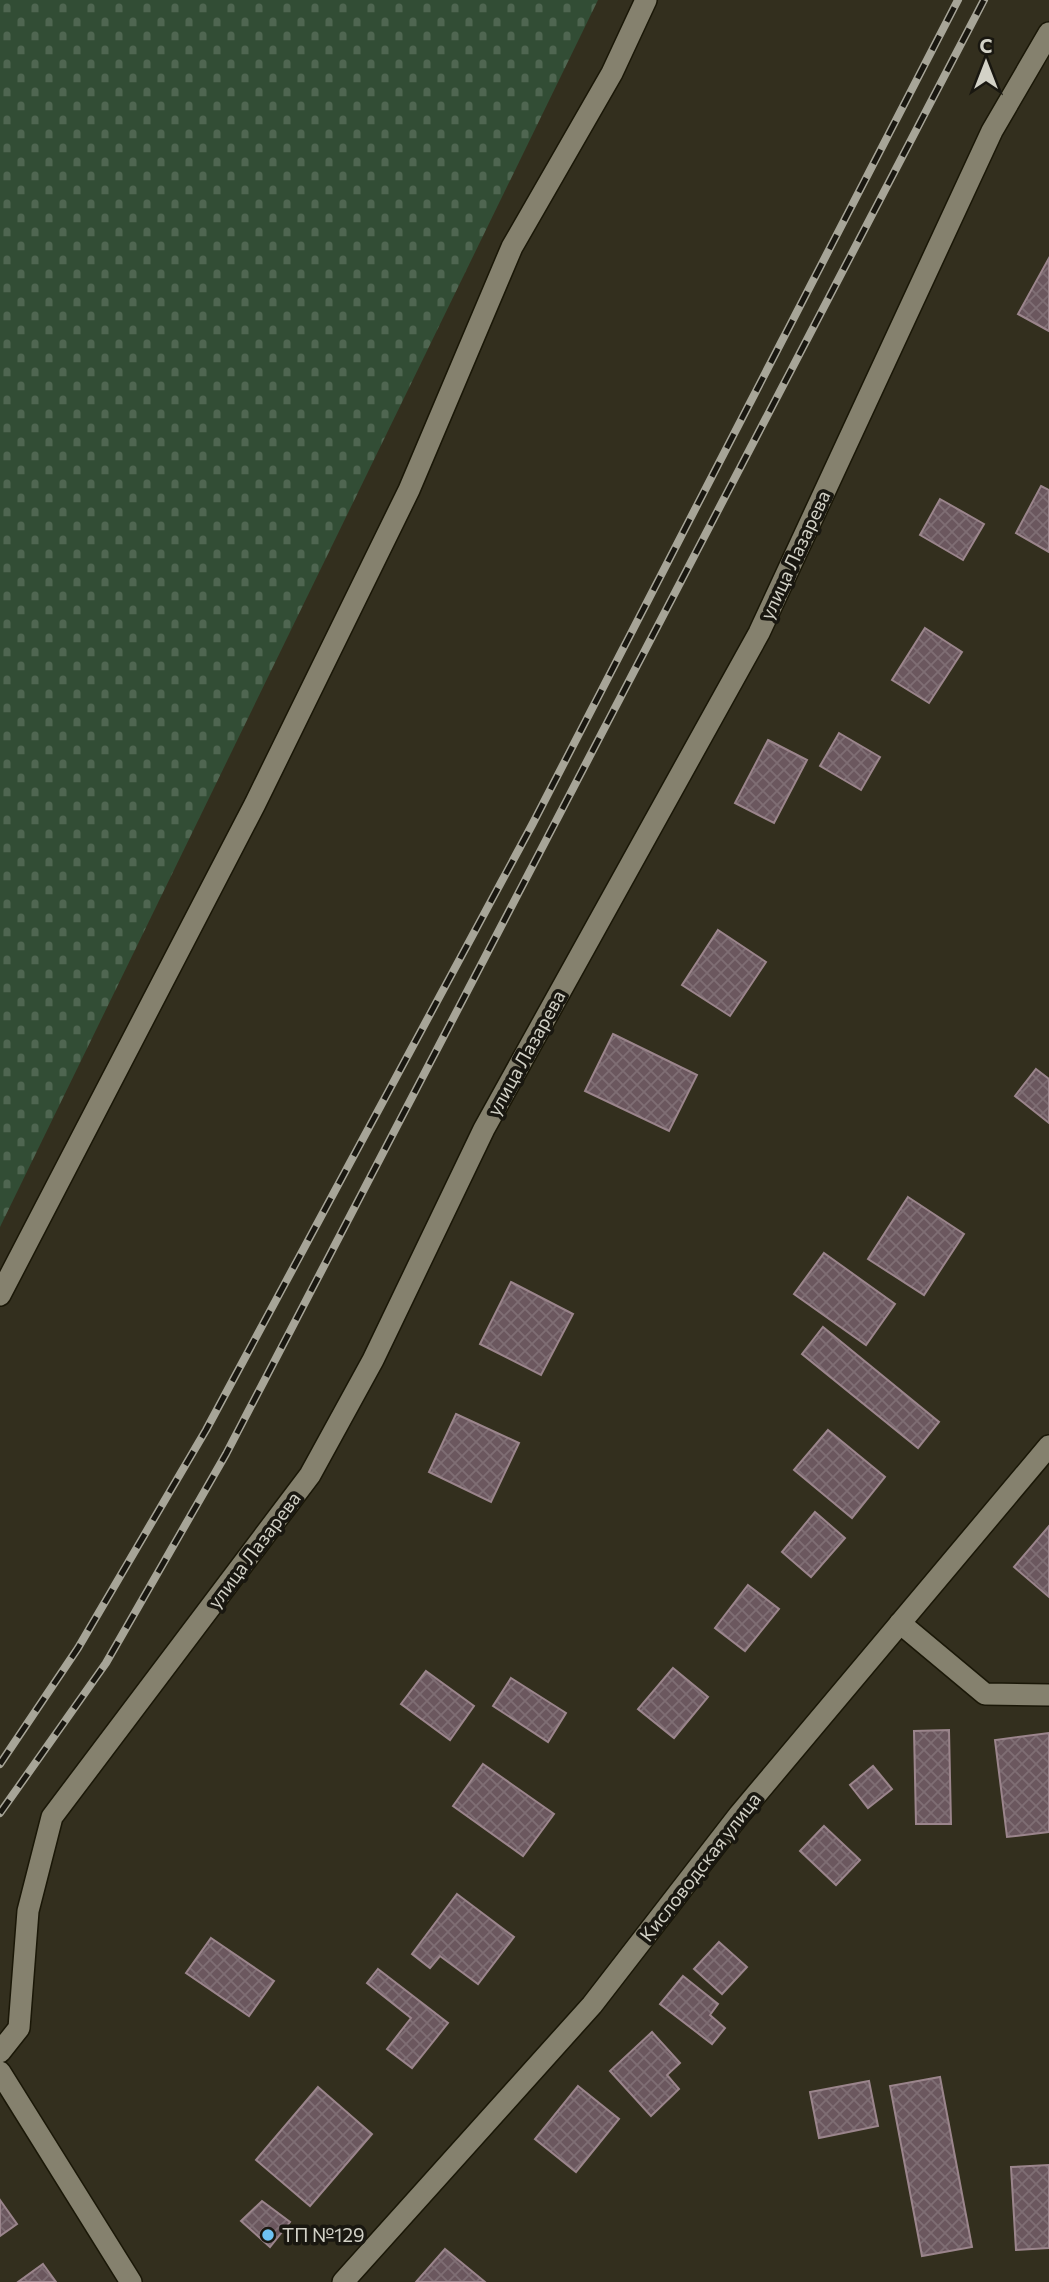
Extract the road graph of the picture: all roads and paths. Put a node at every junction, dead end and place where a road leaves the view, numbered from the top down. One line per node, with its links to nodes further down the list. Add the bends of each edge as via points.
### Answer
1 (646, 0): 3 (street, via 612,73 512,247 391,528 255,804)
2 (1049, 33): 7 (street, улица Лазарева, via 992,131 759,633 484,1129 373,1360 310,1475 52,1817 28,1911 19,2028)
3 (0, 1295)
4 (1049, 1446): 5 (street, Кисловодская улица)
5 (900, 1623): 6 (street, via 985,1694); 10 (street, Кисловодская улица, via 739,1815 592,2005)
6 (1049, 1695)
7 (0, 2052)
8 (0, 2072): 9 (street)
9 (131, 2282)
10 (343, 2282)

